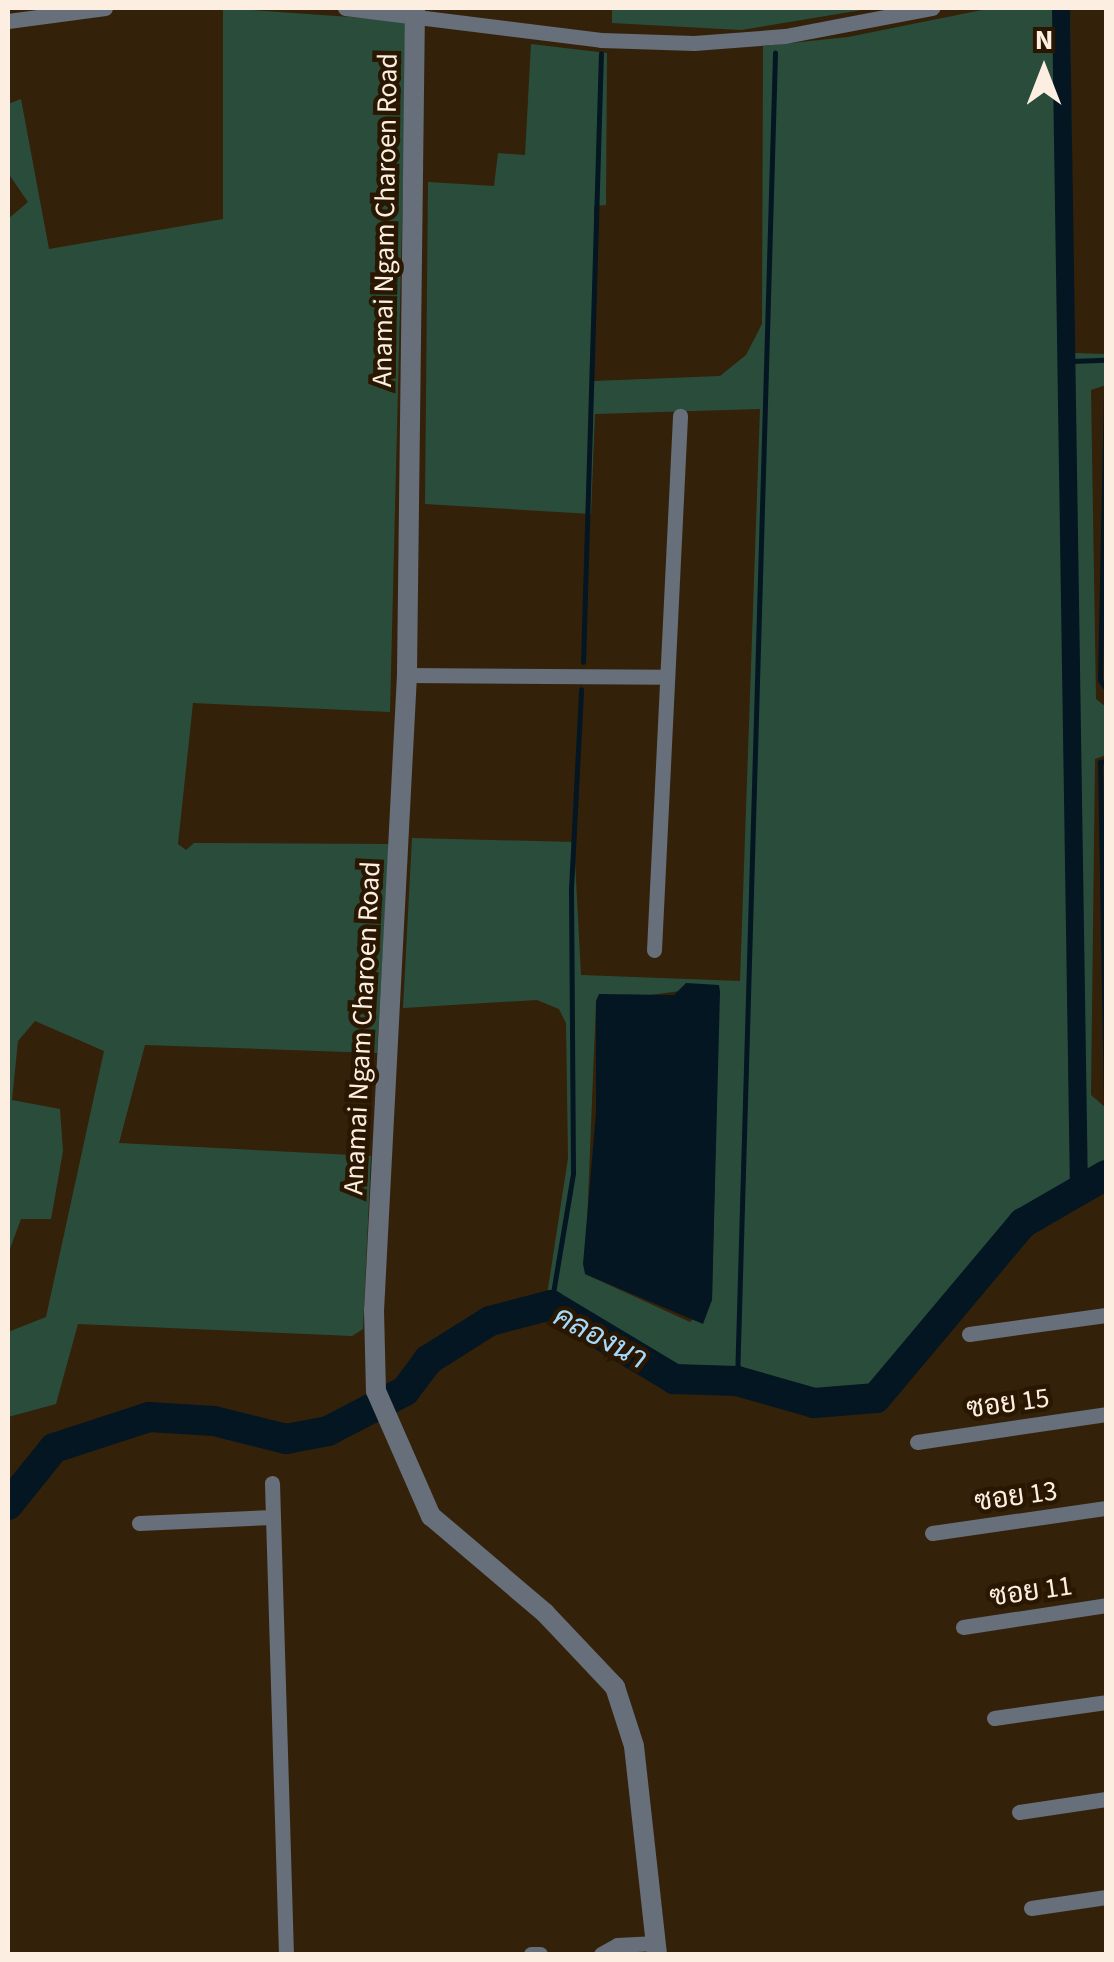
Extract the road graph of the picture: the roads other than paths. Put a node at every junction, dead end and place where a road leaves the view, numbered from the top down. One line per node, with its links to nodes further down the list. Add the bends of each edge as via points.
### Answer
1 (105, 8): 5 (street)
2 (345, 8): 4 (street)
3 (932, 8): 4 (street, via 785,36 694,43 601,40)
4 (415, 11): 7 (street, Anamai Ngam Charoen Road)
5 (8, 22)
6 (680, 416): 8 (street)
7 (406, 675): 8 (street); 27 (street, Anamai Ngam Charoen Road, via 374,1310 376,1391 432,1516 545,1613 615,1687 634,1746)
8 (666, 677): 9 (street)
9 (654, 950)
10 (1106, 1315): 11 (street)
11 (969, 1334)
12 (1106, 1414): 13 (street, ซอย 15)
13 (918, 1442)
14 (272, 1483): 16 (street)
15 (1106, 1508): 18 (street, ซอย 13)
16 (272, 1518): 17 (street); 28 (street)
17 (139, 1522)
18 (932, 1533)
19 (1106, 1606): 20 (street, ซอย 11)
20 (963, 1626)
21 (1106, 1702): 22 (street)
22 (994, 1718)
23 (1106, 1799): 24 (street)
24 (1019, 1812)
25 (1106, 1897): 26 (street)
26 (1032, 1908)
27 (656, 1949): 31 (street, via 618,1945)
28 (286, 1954)
29 (531, 1954): 30 (street)
30 (540, 1954)
31 (601, 1954)

